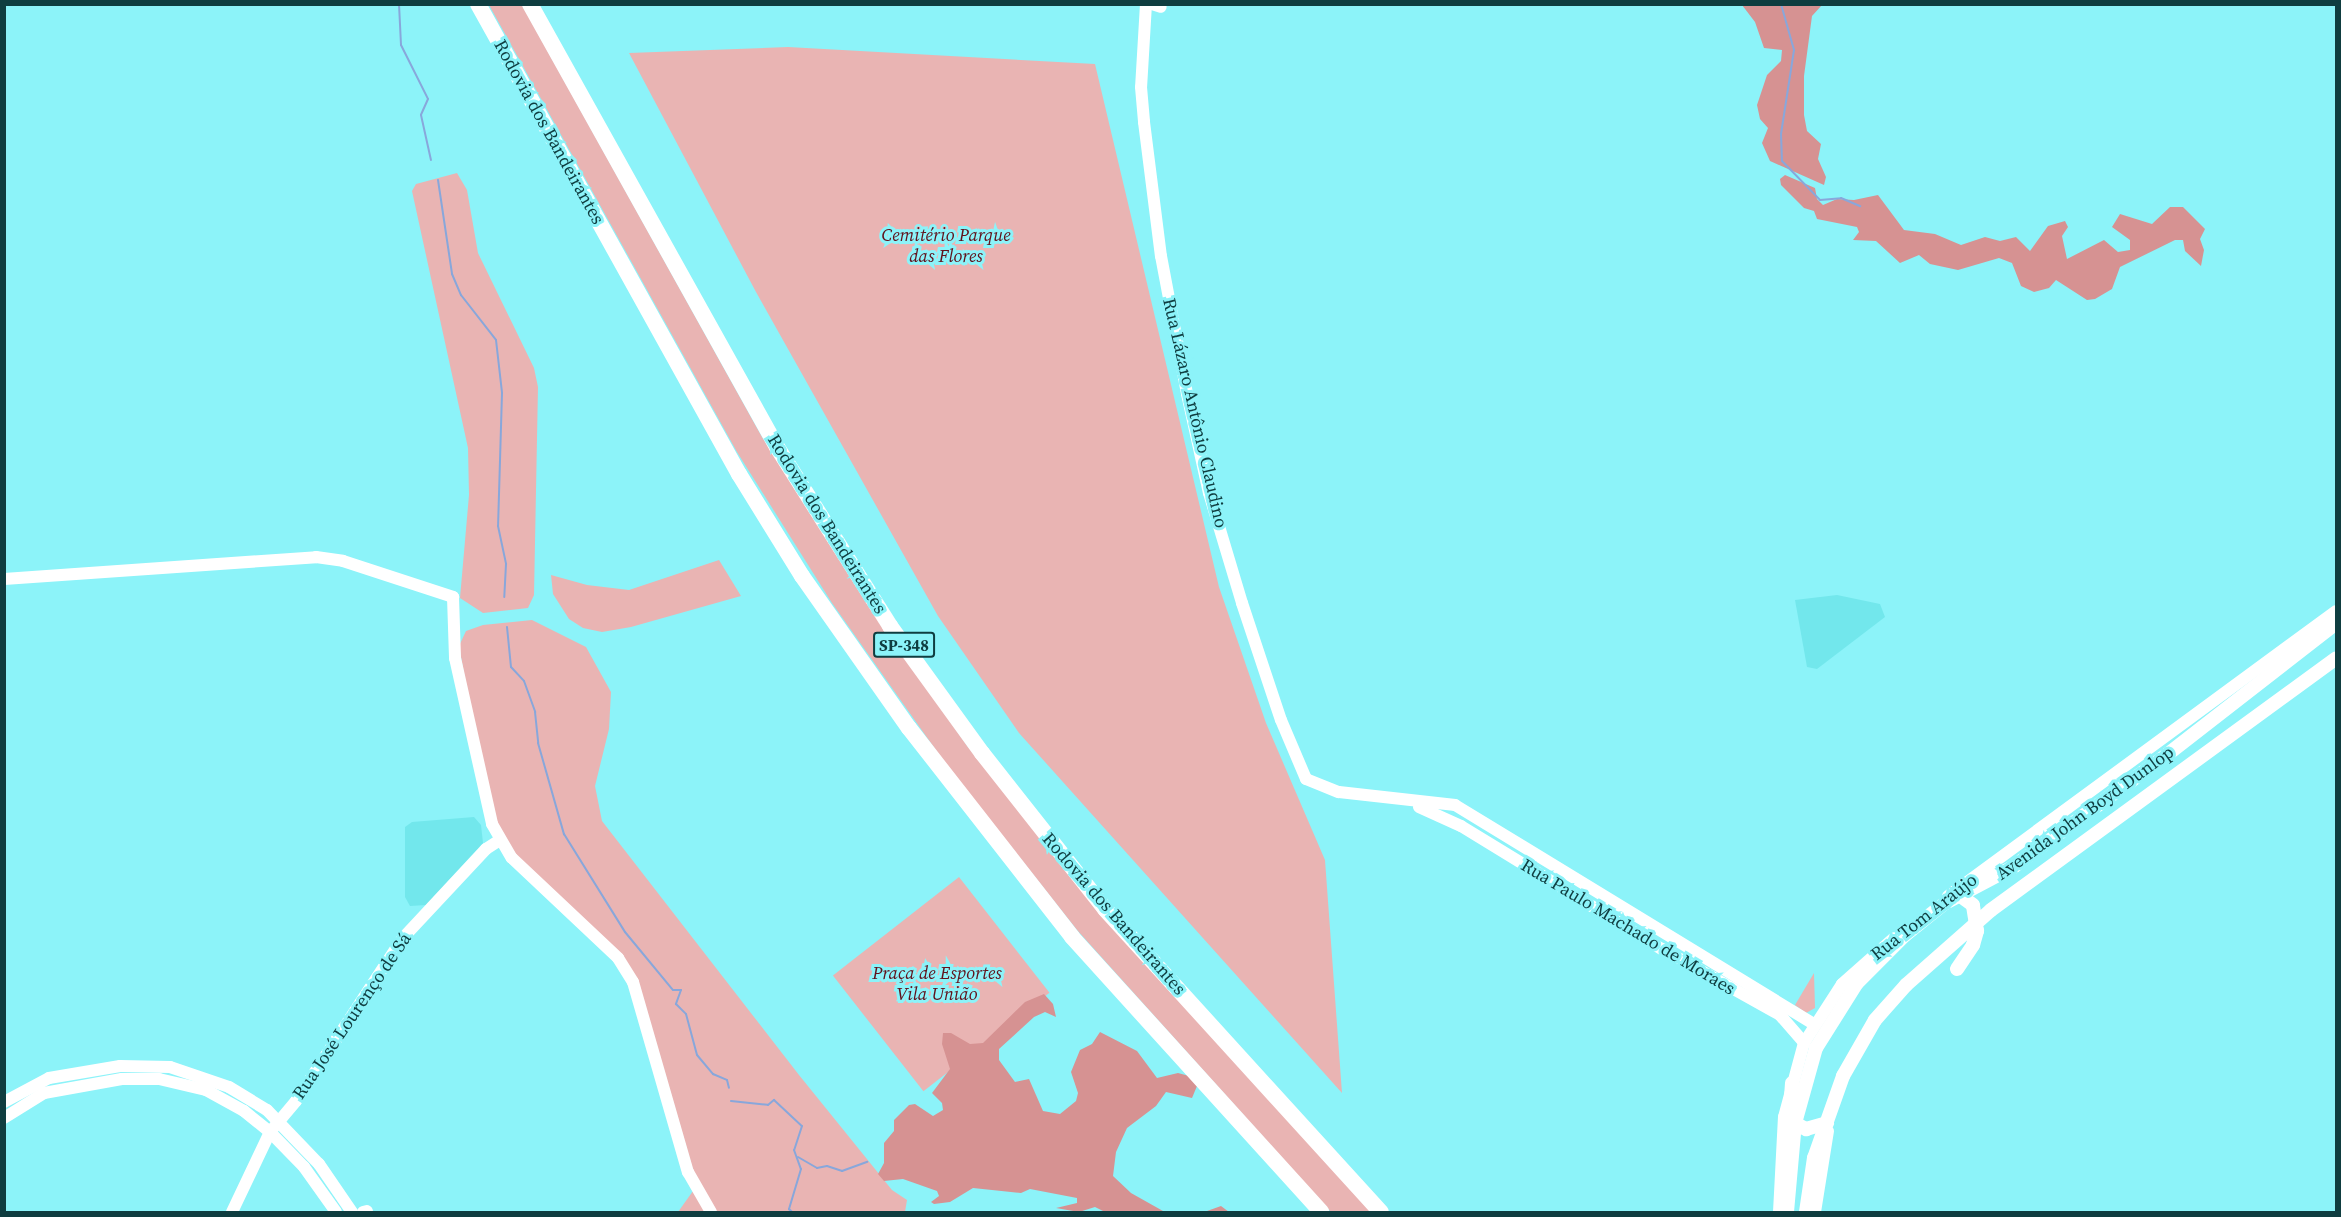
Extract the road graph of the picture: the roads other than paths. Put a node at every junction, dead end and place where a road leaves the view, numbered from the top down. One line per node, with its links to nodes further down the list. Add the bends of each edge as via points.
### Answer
1 (478, 4): 30 (highway, Rodovia dos Bandeirantes / SP-348, via 739,474 802,576 909,728 1072,937)
2 (530, 4): 31 (highway, Rodovia dos Bandeirantes / SP-348, via 777,447 897,635 982,753 1105,909)
3 (1146, 4): 8 (main road, Rua Lázaro Antônio Claudino, via 1141,87 1161,256 1209,493 1246,614 1290,746 1306,779 1339,792)
4 (4, 579): 11 (main road, via 316,557 343,561 453,597 455,658 471,744 485,805)
5 (2337, 611): 13 (main road, Rua Tom Araújo)
6 (2337, 623): 12 (main road, Avenida John Boyd Dunlop, via 2067,828 2004,873)
7 (2337, 658): 14 (main road, Avenida John Boyd Dunlop)
8 (1406, 800): 9 (main road, Rua Lázaro Antônio Claudino); 10 (main road, Rua Lázaro Antônio Claudino)
9 (1455, 805): 17 (main road, Rua Paulo Machado de Moraes)
10 (1446, 818): 18 (main road, Rua Paulo Machado de Moraes, via 1780,1015)
11 (500, 840): 22 (main road, Rua José Lourenço de Sá, via 486,849 402,939); 29 (main road, via 536,882 618,958 633,982 688,1172)
12 (1959, 895): 13 (main road, Avenida John Boyd Dunlop); 14 (main road, via 1973,905)
13 (1940, 904): 15 (main road, Avenida John Boyd Dunlop)
14 (1976, 922): 16 (main road, via 1973,945); 24 (main road, Avenida John Boyd Dunlop, via 1906,985 1875,1020 1843,1076)
15 (1893, 943): 17 (main road, Rua Tom Araújo, via 1842,984); 23 (main road, Avenida John Boyd Dunlop, via 1857,983 1828,1024 1816,1048)
16 (1957, 969)
17 (1814, 1024): 18 (main road)
18 (1804, 1043): 19 (main road)
19 (1792, 1083): 23 (main road, via 1790,1113); 32 (main road, via 1781,1140)
20 (4, 1102): 22 (main road, via 49,1078 120,1066 170,1067 229,1087)
21 (4, 1118): 25 (main road, via 51,1091 148,1078 206,1090 244,1111)
22 (280, 1120): 25 (main road, Rua José Lourenço de Sá); 28 (main road, via 319,1164)
23 (1795, 1123): 24 (main road, via 1806,1129); 33 (main road, Avenida John Boyd Dunlop)
24 (1827, 1123): 34 (main road, Avenida John Boyd Dunlop, via 1814,1158); 35 (main road)
25 (270, 1132): 26 (main road, Rua José Lourenço de Sá); 27 (main road, via 304,1167)
26 (232, 1212)
27 (336, 1212)
28 (352, 1212)
29 (711, 1212)
30 (1321, 1212)
31 (1381, 1212)
32 (1779, 1212)
33 (1787, 1212)
34 (1806, 1212)
35 (1815, 1212)

